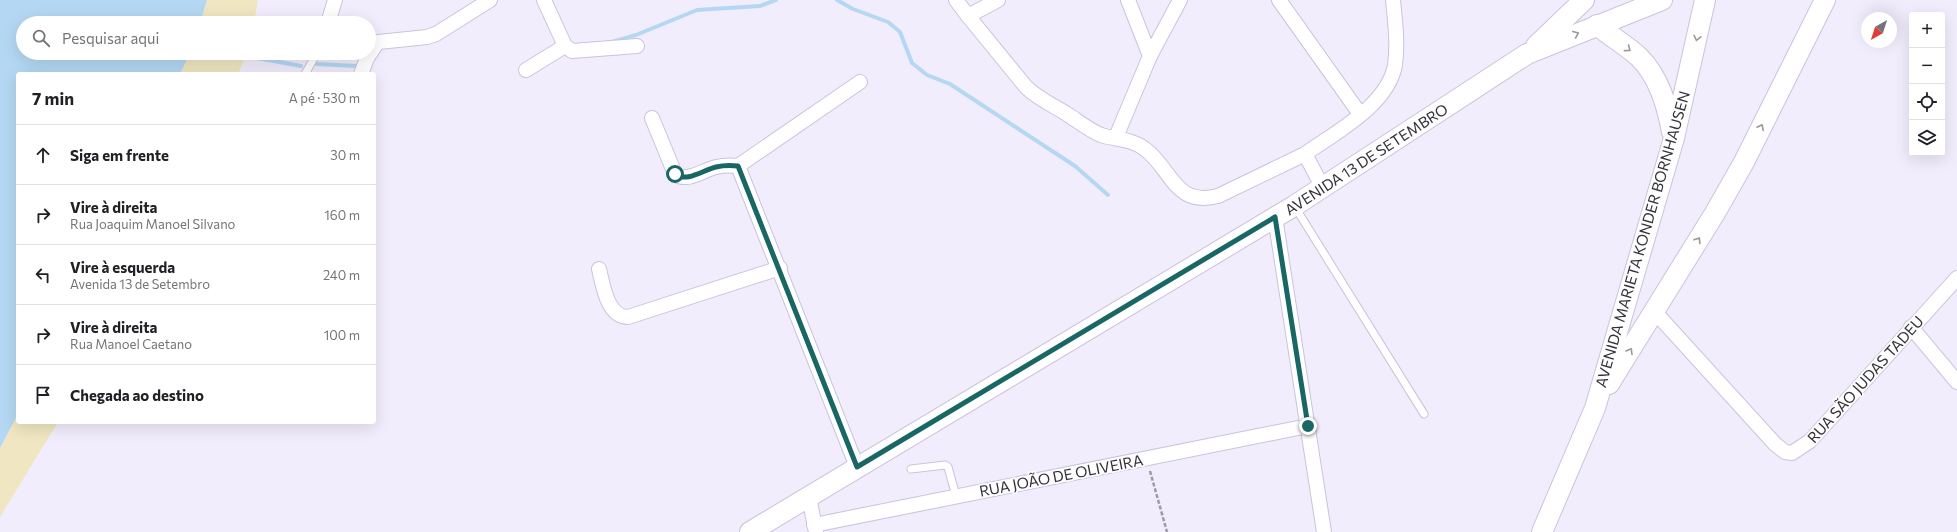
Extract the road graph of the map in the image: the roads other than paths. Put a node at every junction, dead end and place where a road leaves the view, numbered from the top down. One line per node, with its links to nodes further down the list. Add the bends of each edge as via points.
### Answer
1 (335, 0): 14 (street)
2 (490, 0): 17 (street, via 436,34)
3 (544, 0): 18 (street)
4 (956, 0): 15 (street)
5 (998, 0): 15 (street)
6 (1128, 0): 21 (street)
7 (1180, 0): 21 (street)
8 (1279, 0): 28 (street)
9 (1393, 0): 28 (street, via 1396,32 1395,65 1388,85 1375,102)
10 (1584, 0): 20 (main road, AVENIDA 13 DE SETEMBRO)
11 (1662, 0): 16 (main road, AVENIDA 13 DE SETEMBRO)
12 (1705, 0): 31 (main road, AVENIDA MARIETA KONDER BORNHAUSEN, one-way to 31)
13 (1825, 0): 40 (main road, AVENIDA MARIETA KONDER BORNHAUSEN, one-way to 13, via 1740,168)
14 (330, 16)
15 (968, 16): 30 (street, via 1036,97 1090,130 1108,137)
16 (1597, 25): 20 (main road, AVENIDA 13 DE SETEMBRO, one-way to 16); 31 (main road, one-way to 31, via 1639,58 1657,82 1667,105)
17 (376, 43)
18 (565, 46): 19 (street, via 572,51); 24 (street)
19 (637, 46)
20 (1527, 54): 34 (main road, AVENIDA 13 DE SETEMBRO)
21 (1150, 56): 30 (street)
22 (313, 60): 25 (lane)
23 (366, 60): 26 (street)
24 (526, 70)
25 (306, 72)
26 (363, 72)
27 (860, 82): 33 (street)
28 (1360, 114): 32 (street)
29 (652, 118): 33 (street, via 675,174 679,177 686,178 715,167)
30 (1116, 137): 32 (street, via 1144,148 1184,193 1206,199 1232,190)
31 (1674, 138): 43 (main road, AVENIDA MARIETA KONDER BORNHAUSEN)
32 (1305, 154): 34 (street)
33 (738, 166): 37 (street)
34 (1323, 188): 35 (main road, AVENIDA 13 DE SETEMBRO)
35 (1294, 206): 36 (main road, AVENIDA 13 DE SETEMBRO); 44 (lane)
36 (1275, 217): 45 (street); 46 (main road, AVENIDA 13 DE SETEMBRO)
37 (780, 268): 38 (street, via 628,317 614,313); 46 (street)
38 (599, 269)
39 (1957, 278): 41 (street, RUA SÃO JUDAS TADEU)
40 (1654, 311): 41 (street, RUA SÃO JUDAS TADEU, via 1775,444 1785,452 1792,453 1810,441); 43 (main road, AVENIDA MARIETA KONDER BORNHAUSEN, one-way to 40)
41 (1911, 327): 42 (street)
42 (1957, 382)
43 (1595, 408): 53 (main road, AVENIDA MARIETA KONDER BORNHAUSEN)
44 (1424, 414)
45 (1308, 426): 48 (street, RUA JOÃO DE OLIVEIRA); 52 (street)
46 (857, 467): 49 (main road, AVENIDA 13 DE SETEMBRO)
47 (911, 469): 48 (lane, via 945,465 948,467)
48 (956, 496): 50 (street, RUA JOÃO DE OLIVEIRA)
49 (809, 497): 50 (street); 51 (main road, AVENIDA 13 DE SETEMBRO)
50 (815, 528)
51 (750, 532)
52 (1324, 532)
53 (1542, 532)

